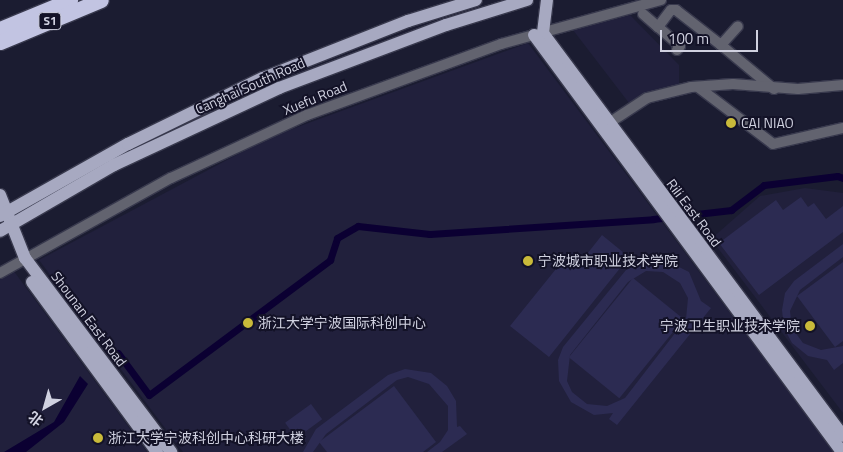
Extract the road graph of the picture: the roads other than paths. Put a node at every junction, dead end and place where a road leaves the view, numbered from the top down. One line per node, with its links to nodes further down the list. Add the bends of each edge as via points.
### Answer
1 (70, 0): 10 (highway, S1)
2 (100, 0): 12 (highway, S1)
3 (476, 0): 22 (main road, Canghai South Road, via 408,21 263,78 128,144)
4 (526, 0): 22 (main road, Canghai South Road, via 446,25 279,88 114,165)
5 (547, 0): 11 (main road)
6 (660, 0): 11 (street, Xuefu Road)
7 (642, 14): 9 (street)
8 (738, 26): 13 (street)
9 (658, 27): 13 (street, via 671,10 676,10); 14 (street, via 680,46)
10 (0, 29)
11 (538, 34): 18 (main road, Rili East Road); 21 (main road, Rili East Road); 24 (street, Xuefu Road, via 391,82 237,146 94,218)
12 (0, 42)
13 (721, 45): 17 (street)
14 (677, 50)
15 (843, 85): 17 (street)
16 (698, 86): 17 (street, via 733,84); 18 (street, via 647,98); 19 (street, via 773,144)
17 (774, 89)
18 (609, 123): 21 (main road, Rili East Road)
19 (843, 128)
20 (0, 195): 22 (main road, Shounan East Road)
21 (666, 207): 23 (main road, Rili East Road)
22 (4, 222): 24 (main road, Shounan East Road)
23 (681, 228): 26 (main road, Rili East Road); 29 (main road, Rili East Road)
24 (21, 260): 25 (street, Xuefu Road); 27 (main road, Shounan East Road); 28 (main road, Shounan East Road)
25 (0, 272)
26 (843, 436)
27 (157, 452)
28 (171, 452)
29 (842, 452)

